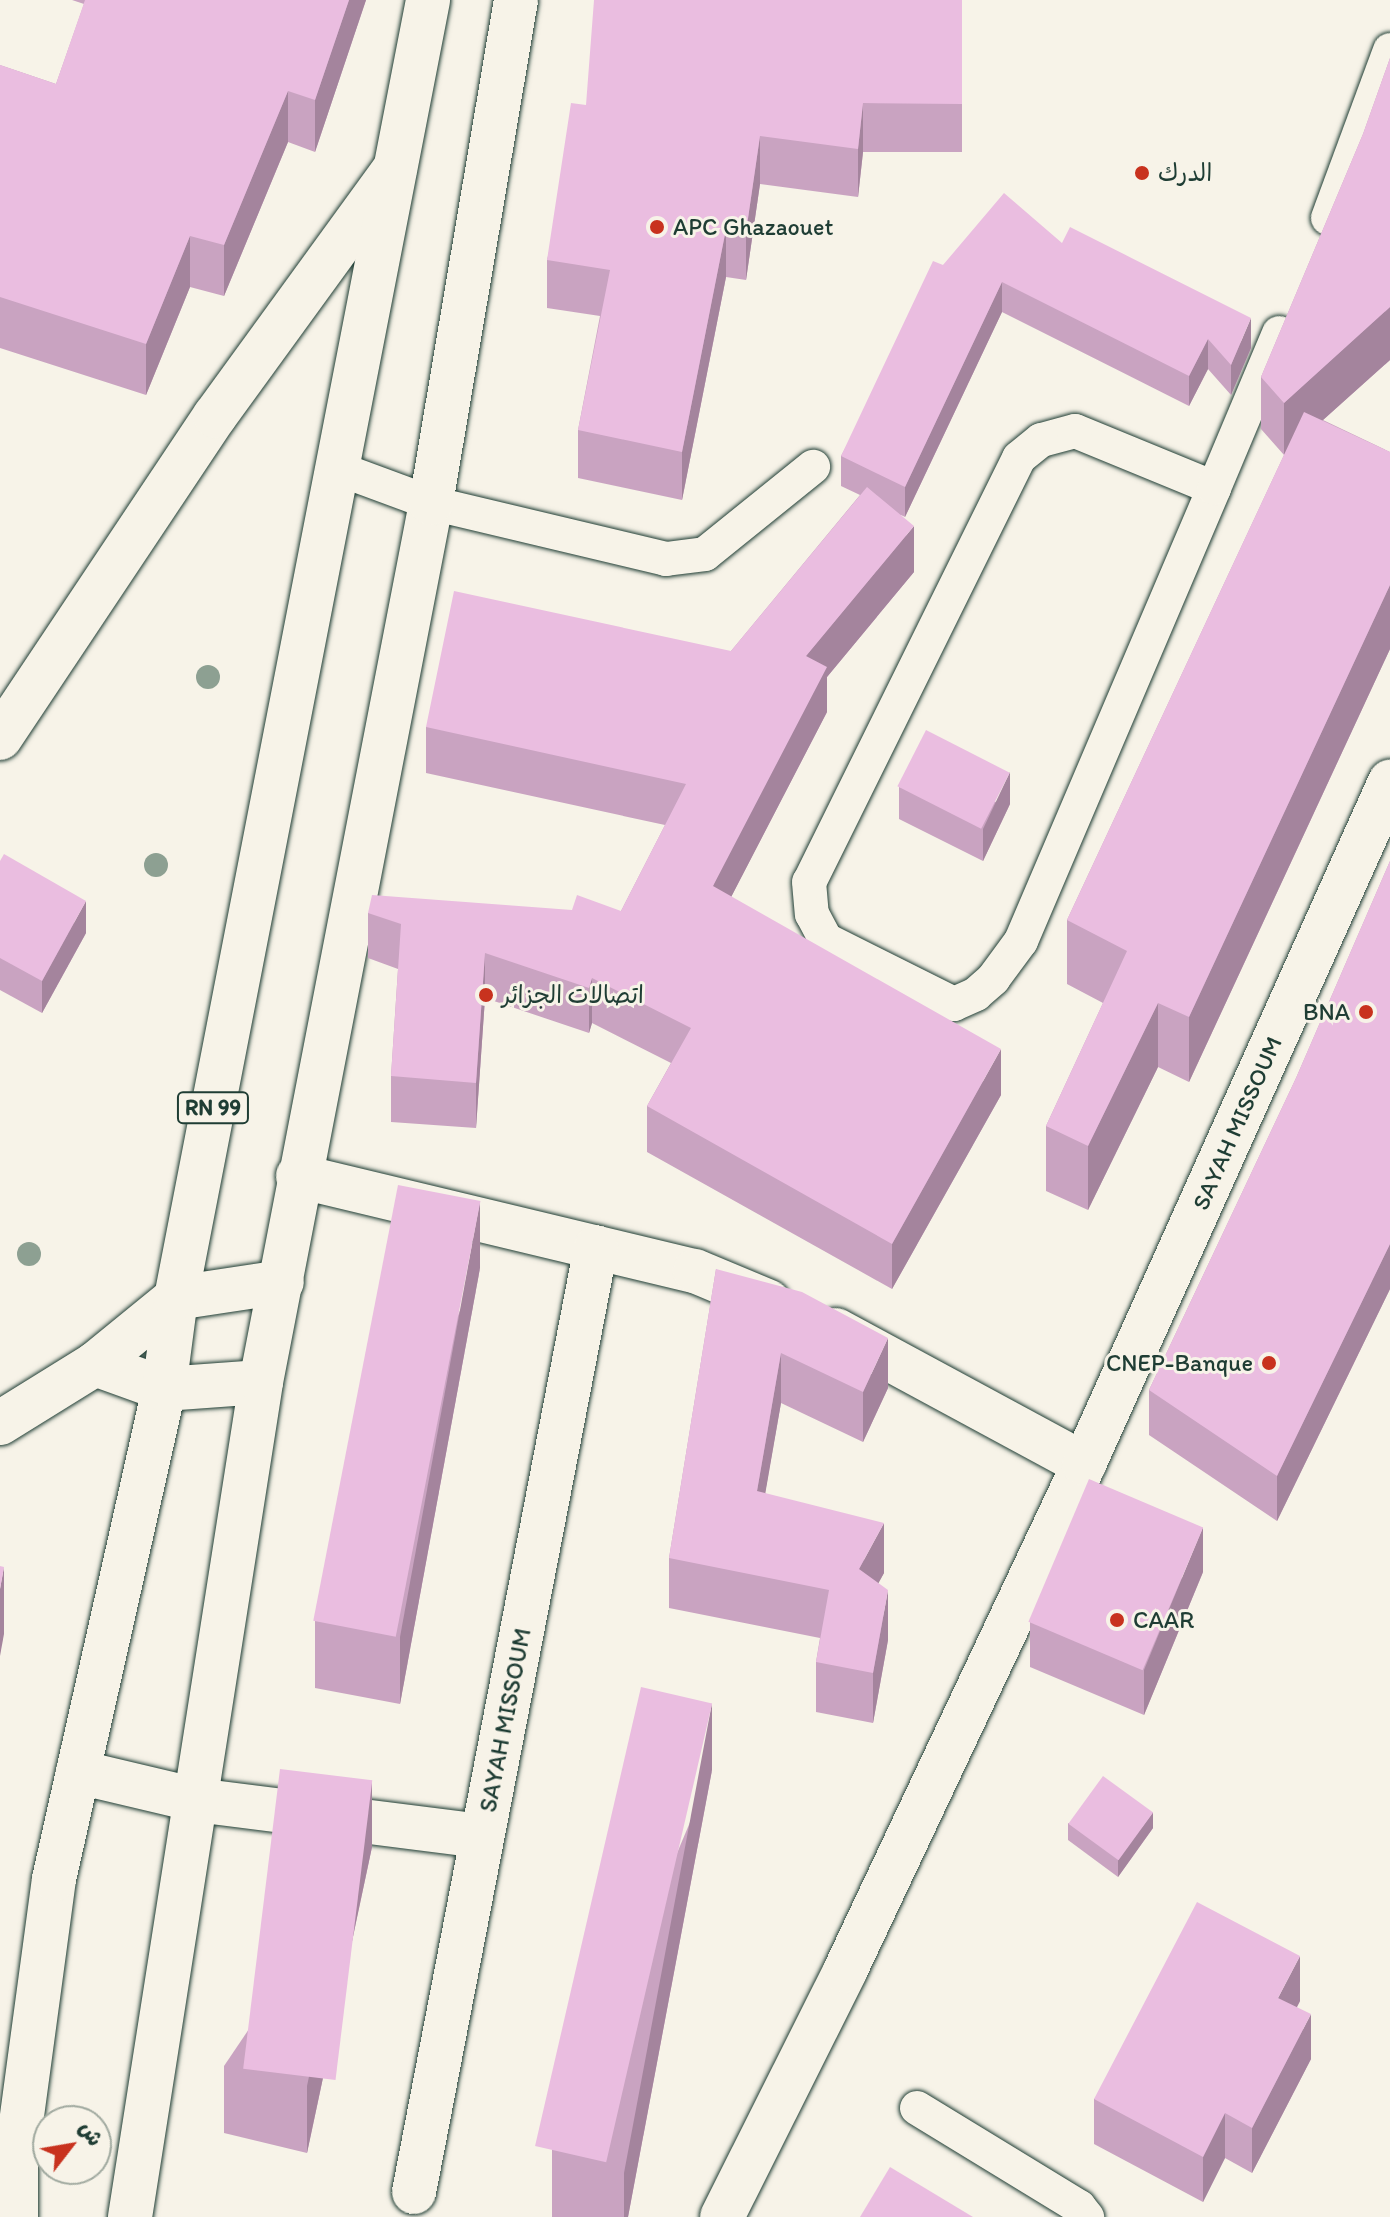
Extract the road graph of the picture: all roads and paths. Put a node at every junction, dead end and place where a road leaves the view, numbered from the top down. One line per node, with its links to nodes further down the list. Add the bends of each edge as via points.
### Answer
1 (428, 0): 4 (main road, RN 99)
2 (516, 0): 10 (main road)
3 (1390, 50): 5 (lane)
4 (395, 168): 8 (main road, RN 99); 11 (main road, via 215,416)
5 (1313, 253)
6 (1294, 297): 9 (lane)
7 (813, 467): 10 (lane, via 705,554 666,559)
8 (339, 469): 10 (lane); 16 (main road, RN 99)
9 (1214, 488): 9 (lane, via 1021,941 993,979 954,1004 826,940 812,914 809,882 1019,458 1041,440 1075,431)
10 (431, 503): 13 (main road)
11 (0, 738)
12 (1390, 782): 21 (main road, SAYAH MISSOUM)
13 (298, 1176): 14 (main road); 15 (main road)
14 (596, 1247): 21 (main road, via 695,1271 833,1328); 24 (main road, SAYAH MISSOUM)
15 (282, 1282): 16 (main road); 18 (main road)
16 (176, 1298): 17 (main road); 19 (main road, RN 99)
17 (95, 1364): 19 (main road); 20 (main road)
18 (261, 1382): 19 (main road); 23 (main road)
19 (164, 1389): 22 (main road, RN 99)
20 (0, 1423)
21 (1084, 1464): 29 (main road, SAYAH MISSOUM, via 845,1971)
22 (78, 1772): 23 (main road); 27 (main road, RN 99, via 52,1894 16,2160)
23 (196, 1800): 24 (main road); 28 (main road)
24 (482, 1836): 26 (main road, SAYAH MISSOUM)
25 (917, 2108): 30 (lane, via 1079,2207)
26 (414, 2192)
27 (16, 2217)
28 (130, 2217)
29 (722, 2217)
30 (1087, 2217)

